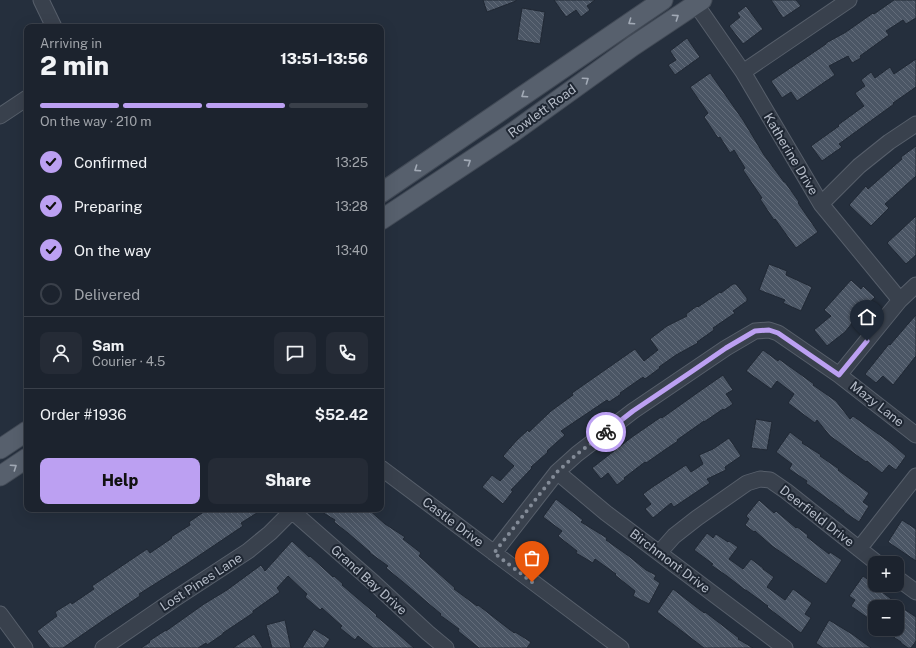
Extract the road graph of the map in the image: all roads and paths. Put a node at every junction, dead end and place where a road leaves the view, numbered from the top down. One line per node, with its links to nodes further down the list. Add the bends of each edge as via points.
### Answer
1 (41, 0): 5 (street)
2 (663, 0): 8 (main road, Rowlett Road, one-way to 8)
3 (849, 0): 6 (street)
4 (697, 1): 6 (street, Katherine Drive); 11 (main road, Rowlett Road, one-way to 4)
5 (53, 24)
6 (743, 72): 13 (street, Katherine Drive)
7 (24, 100): 9 (street)
8 (499, 113): 11 (main road); 12 (main road, Rowlett Road, one-way to 12)
9 (0, 116)
10 (916, 124): 13 (street, via 859,166)
11 (512, 133): 14 (main road, Rowlett Road, one-way to 11)
12 (384, 191)
13 (821, 204): 16 (street, Katherine Drive)
14 (384, 218)
15 (916, 285): 16 (street)
16 (900, 300): 17 (street)
17 (839, 375): 19 (street, Mazy Lane); 23 (street, Mazy Lane, via 778,333 769,330 755,331 633,411)
18 (24, 433): 20 (main road)
19 (916, 435)
20 (0, 449)
21 (24, 460): 24 (main road, one-way to 21)
22 (384, 470): 29 (street, Castle Drive)
23 (557, 472): 29 (street); 30 (street, Birchmont Drive)
24 (0, 476)
25 (916, 476): 28 (street)
26 (291, 512): 36 (street, Lost Pines Lane, via 248,551)
27 (295, 512): 37 (street, Grand Bay Drive)
28 (859, 549): 30 (street, Deerfield Drive, via 786,491 770,480 760,479 747,483 697,518 674,536); 31 (street, Deerfield Drive)
29 (494, 553): 38 (street, Castle Drive)
30 (659, 553): 39 (street, Birchmont Drive)
31 (868, 556)
32 (904, 583): 33 (street)
33 (916, 592)
34 (0, 614): 35 (street)
35 (25, 648)
36 (103, 648)
37 (446, 648)
38 (621, 648)
39 (785, 648)

